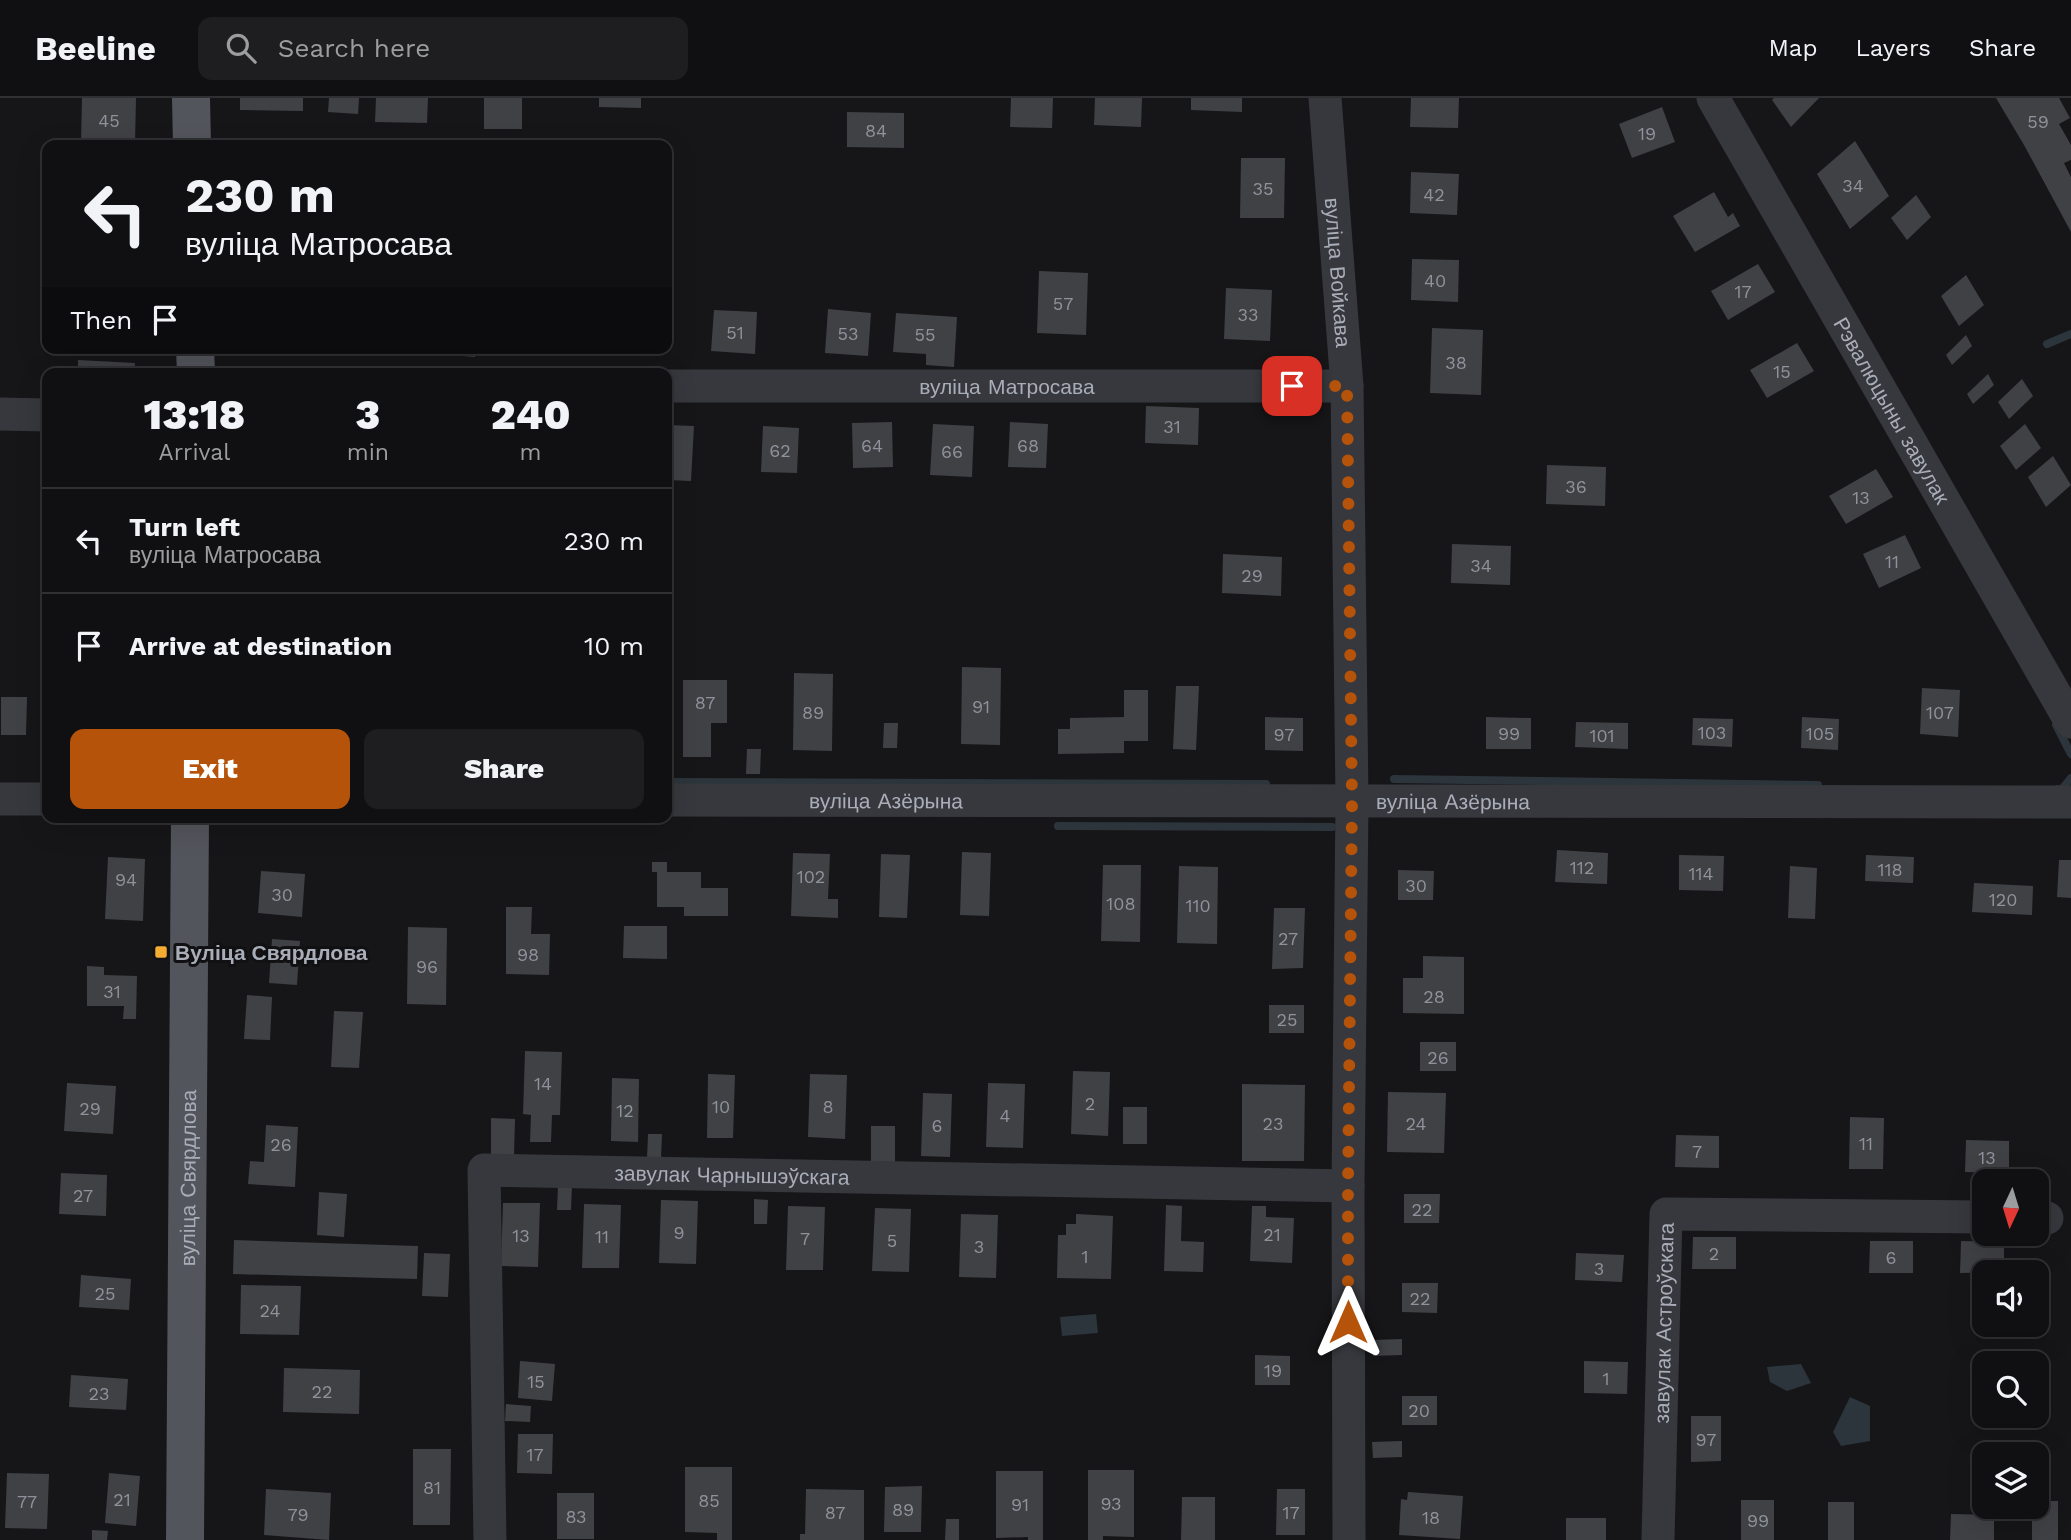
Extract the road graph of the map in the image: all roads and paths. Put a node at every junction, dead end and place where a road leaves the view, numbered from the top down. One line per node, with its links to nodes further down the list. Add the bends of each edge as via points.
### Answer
1 (191, 98): 4 (main road)
2 (1325, 98): 6 (street, вуліца Войкава)
3 (1713, 98): 9 (street, Рэвалюцыны завулак)
4 (192, 140)
5 (672, 386): 6 (street, вуліца Матросава)
6 (1347, 386): 13 (street, вуліца Войкава)
7 (0, 414): 8 (street)
8 (42, 415)
9 (2071, 722)
10 (0, 799): 11 (street)
11 (42, 799)
12 (672, 800): 13 (street, вуліца Азёрына)
13 (1352, 802): 14 (street, вуліца Азёрына); 16 (street, вуліца Войкава)
14 (2071, 802)
15 (190, 823): 18 (main road, вуліца Свярдлова)
16 (1348, 1186): 19 (street, завулак Чарнышэўскага, via 484,1170); 20 (street, вуліца Войкава)
17 (1972, 1217): 21 (street, завулак Астроўскага, via 1666,1214)
18 (185, 1540)
19 (490, 1540)
20 (1349, 1540)
21 (1658, 1540)

